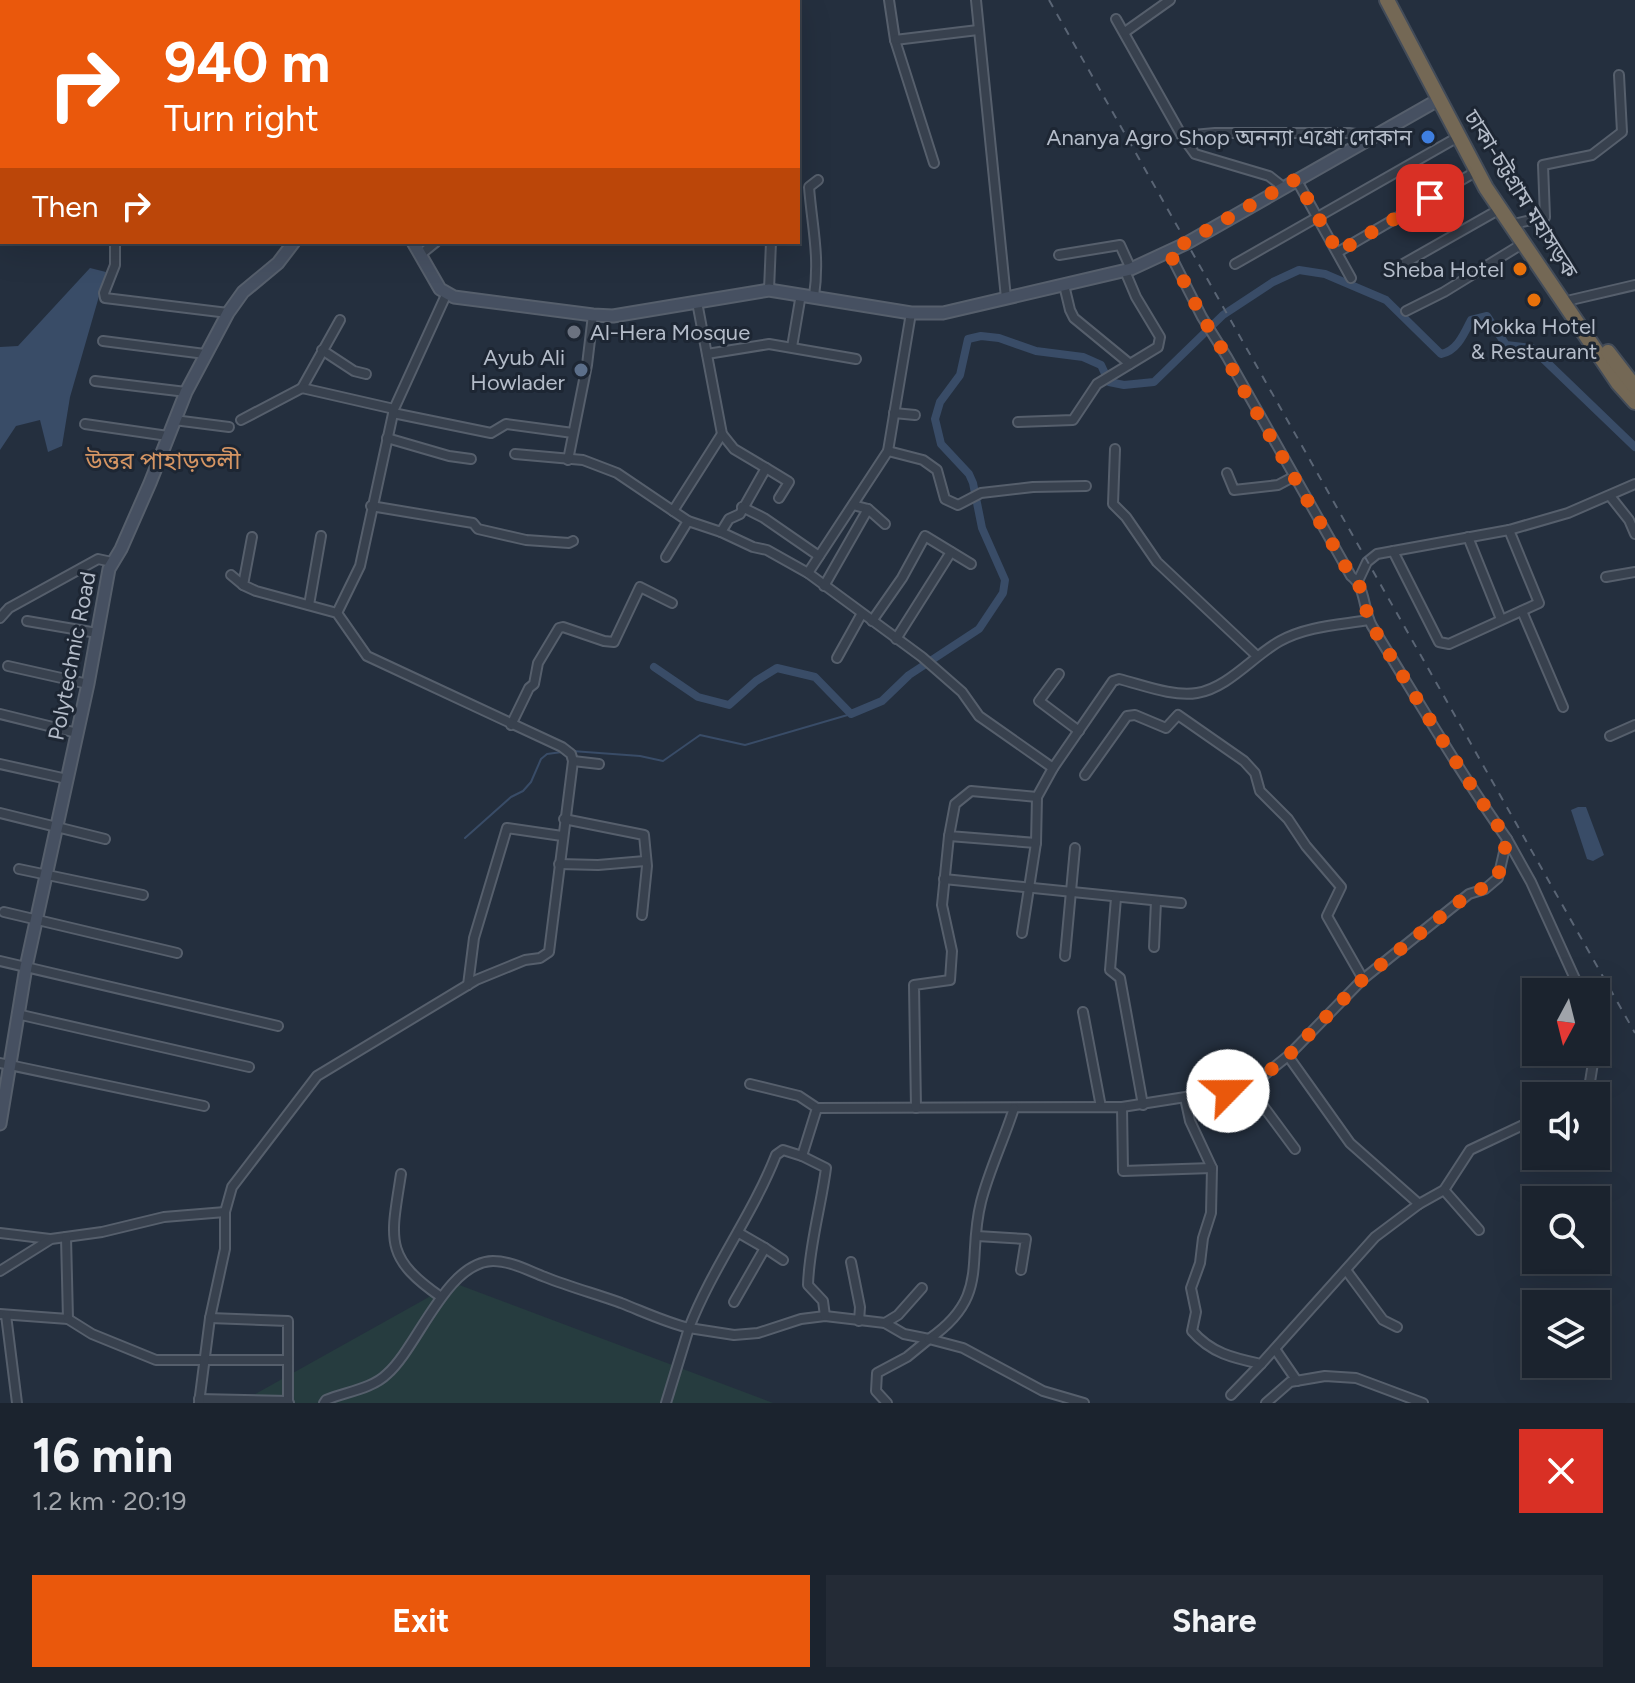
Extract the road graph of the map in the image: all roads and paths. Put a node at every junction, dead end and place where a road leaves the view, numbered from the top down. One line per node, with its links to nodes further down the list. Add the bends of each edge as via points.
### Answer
1 (889, 0): 9 (street)
2 (976, 0): 7 (street)
3 (1170, 0): 8 (street)
4 (1387, 0): 11 (highway, ঢাকা-চট্টগ্রাম মহাসড়ক)
5 (1395, 0): 22 (highway, ঢাকা-চট্টগ্রাম মহাসড়ক)
6 (1116, 19): 8 (street)
7 (978, 30): 9 (street); 43 (street)
8 (1125, 32): 12 (street)
9 (895, 40): 15 (street)
10 (1619, 75): 22 (street, via 1622,132 1592,155 1543,165 1545,217)
11 (1438, 100): 13 (street); 14 (highway, ঢাকা-চট্টগ্রাম মহাসড়ক)
12 (1182, 136): 13 (street); 19 (street, via 1195,154 1269,176)
13 (1370, 136): 17 (street)
14 (1458, 137): 16 (highway, ঢাকা-চট্টগ্রাম মহাসড়ক); 21 (street)
15 (934, 163)
16 (1477, 171): 20 (highway, ঢাকা-চট্টগ্রাম মহাসড়ক); 30 (street)
17 (1296, 179): 19 (street); 21 (street)
18 (818, 180): 42 (street, via 809,187 818,270)
19 (1283, 187): 29 (street)
20 (1500, 209): 28 (highway, ঢাকা-চট্টগ্রাম মহাসড়ক); 35 (street)
21 (1317, 217): 30 (street); 33 (street)
22 (1518, 223): 45 (highway, ঢাকা-চট্টগ্রাম মহাসড়ক)
23 (115, 244): 47 (street, via 105,298)
24 (292, 244): 47 (street, Polytechnic Road)
25 (414, 244): 31 (street)
26 (434, 244): 31 (street)
27 (771, 244): 39 (street)
28 (1522, 244): 45 (highway, ঢাকা-চট্টগ্রাম মহাসড়ক); 46 (street)
29 (1169, 252): 34 (street); 83 (street)
30 (1338, 252): 36 (street)
31 (420, 255): 41 (street)
32 (1059, 255): 34 (street, via 1120,245)
33 (1235, 264)
34 (1128, 270): 37 (street); 57 (street, via 1160,342)
35 (1389, 272)
36 (1351, 278)
37 (1064, 285): 43 (street); 57 (street, via 1074,318)
38 (1635, 285): 45 (street)
39 (769, 290): 40 (street); 44 (street)
40 (801, 294): 42 (street); 52 (street)
41 (446, 295): 49 (street); 64 (street)
42 (814, 296): 48 (street)
43 (1006, 298): 48 (street, via 943,313)
44 (697, 302): 49 (street); 55 (street)
45 (1574, 308): 60 (highway, ঢাকা-চট্টগ্রাম মহাসড়ক); 63 (highway, ঢাকা-চট্টগ্রাম মহাসড়ক)
46 (1406, 311)
47 (228, 313): 54 (street, Polytechnic Road)
48 (911, 313): 65 (street)
49 (593, 315): 72 (street)
50 (340, 320): 53 (street)
51 (103, 341): 54 (street)
52 (792, 347): 55 (street, via 769,344); 56 (street)
53 (322, 350): 58 (street); 61 (street)
54 (205, 354): 62 (street, Polytechnic Road)
55 (707, 354): 73 (street)
56 (856, 359)
57 (1130, 364): 69 (street, via 1097,384 1073,420)
58 (366, 374)
59 (95, 381): 62 (street)
60 (1635, 387)
61 (302, 388): 64 (street); 68 (street)
62 (186, 392): 67 (street, Polytechnic Road)
63 (1635, 402)
64 (393, 411): 72 (street, via 491,433 506,424); 75 (street)
65 (894, 413): 66 (street); 77 (street)
66 (915, 415)
67 (174, 420): 71 (street); 74 (street, Polytechnic Road)
68 (241, 420)
69 (1018, 422)
70 (85, 424): 74 (street)
71 (229, 427)
72 (573, 433): 80 (street)
73 (722, 434): 81 (street, via 734,449); 92 (street)
74 (168, 436): 106 (street, Polytechnic Road)
75 (387, 438): 79 (street); 89 (street)
76 (1115, 449): 127 (street, via 1113,504 1157,562)
77 (888, 451): 85 (street, via 923,460 937,470 945,499 958,505 976,495); 88 (street)
78 (515, 454): 80 (street)
79 (471, 459)
80 (568, 460): 92 (street, via 617,473)
81 (766, 468): 87 (street, via 789,482); 90 (street)
82 (1227, 473): 83 (street, via 1234,490 1278,485)
83 (1293, 477): 112 (street)
84 (1635, 484): 86 (street)
85 (1086, 486)
86 (1610, 496): 95 (street); 97 (street)
87 (779, 498)
88 (853, 505): 91 (street); 104 (street)
89 (371, 506): 101 (street, via 473,523 478,529 526,540); 118 (street, via 360,566)
90 (742, 507): 96 (street); 104 (street)
91 (868, 509): 94 (street); 114 (street)
92 (673, 511): 93 (street)
93 (688, 521): 96 (street); 105 (street)
94 (885, 524)
95 (1509, 530): 100 (street); 117 (street, via 1539,601)
96 (721, 532): 109 (street)
97 (1635, 534)
98 (321, 536): 116 (street)
99 (252, 537): 113 (street)
100 (1468, 537): 102 (street); 121 (street)
101 (573, 541)
102 (1393, 551): 112 (street, via 1367,562); 121 (street, via 1439,642 1449,644)
103 (951, 552): 107 (street); 124 (street, via 925,536); 126 (street)
104 (819, 556): 109 (street)
105 (666, 557)
106 (112, 562): 120 (street, via 98,559); 125 (street, Polytechnic Road)
107 (971, 564)
108 (1635, 572): 111 (street)
109 (808, 573): 114 (street)
110 (231, 575): 113 (street)
111 (1606, 577)
112 (1358, 581): 122 (street)
113 (243, 585): 116 (street)
114 (824, 586): 119 (street)
115 (672, 603): 134 (street, via 640,587 614,642 559,628)
116 (309, 605): 118 (street)
117 (1522, 611): 121 (street); 132 (street)
118 (337, 613): 134 (street, via 367,656)
119 (861, 615): 124 (street); 128 (street)
120 (0, 618)
121 (1501, 619)
122 (1369, 620): 127 (street, via 1306,630); 152 (street)
123 (27, 621): 125 (street)
124 (872, 621): 126 (street)
125 (97, 633): 131 (street, Polytechnic Road)
126 (896, 639): 142 (street, via 962,692 979,716)
127 (1257, 656): 136 (street, via 1201,693 1185,695 1113,681)
128 (837, 658)
129 (8, 666): 131 (street)
130 (1059, 674): 136 (street, via 1039,701)
131 (88, 684): 137 (street, Polytechnic Road)
132 (1563, 707)
133 (0, 714): 137 (street)
134 (511, 725): 139 (street, via 562,747)
135 (1635, 725): 138 (street)
136 (1079, 731): 142 (street)
137 (77, 733): 144 (street, Polytechnic Road)
138 (1610, 736)
139 (572, 758): 141 (street); 147 (street)
140 (0, 764): 144 (street)
141 (599, 764)
142 (1053, 768): 145 (street)
143 (1085, 775): 176 (street, via 1127,716 1166,728 1178,715 1224,746 1255,773 1260,791 1341,887 1327,916)
144 (67, 779): 148 (street, Polytechnic Road)
145 (1037, 797): 150 (street, via 971,791 955,804); 153 (street)
146 (0, 813): 148 (street)
147 (564, 819): 149 (street); 155 (street, via 639,832 644,835)
148 (56, 827): 151 (street); 158 (street, Polytechnic Road)
149 (562, 836): 156 (street); 177 (street, via 507,828 474,938)
150 (949, 836): 153 (street); 159 (street)
151 (105, 839)
152 (1507, 839): 175 (street); 176 (street, via 1498,878 1469,894)
153 (1036, 843): 160 (street)
154 (1075, 848): 161 (street)
155 (645, 861): 156 (street); 167 (street)
156 (559, 864): 177 (street, via 549,952)
157 (19, 869): 158 (street)
158 (48, 875): 162 (street); 168 (street, Polytechnic Road)
159 (944, 879): 160 (street); 192 (street, via 950,980 914,985)
160 (1028, 888): 161 (street); 169 (street)
161 (1071, 893): 163 (street); 172 (street)
162 (143, 895)
163 (1116, 898): 164 (street); 187 (street, via 1110,970 1120,978)
164 (1156, 901): 165 (street); 170 (street)
165 (1181, 903)
166 (4, 912): 168 (street)
167 (642, 915)
168 (37, 920): 171 (street); 174 (street, Polytechnic Road)
169 (1022, 933)
170 (1154, 947)
171 (177, 953)
172 (1065, 956)
173 (0, 961): 174 (street)
174 (26, 967): 179 (street, Polytechnic Road); 180 (street)
175 (1575, 978)
176 (1363, 979): 181 (street)
177 (468, 985): 202 (street, via 317,1076 232,1187)
178 (1083, 1012): 189 (street)
179 (17, 1014): 182 (street, Polytechnic Road); 183 (street)
180 (278, 1026)
181 (1288, 1056): 185 (street); 201 (street, via 1350,1143)
182 (4, 1064): 188 (street); 194 (street, Polytechnic Road)
183 (249, 1067)
184 (750, 1084): 191 (street, via 799,1096)
185 (1249, 1087): 186 (street); 196 (street)
186 (1185, 1098): 187 (street); 198 (street)
187 (1143, 1105): 190 (street)
188 (204, 1106)
189 (1101, 1107): 190 (street); 193 (street)
190 (1122, 1107): 198 (street, via 1123,1171)
191 (817, 1108): 192 (street); 197 (street)
192 (916, 1108): 193 (street)
193 (1014, 1108): 206 (street, via 986,1185)
194 (1, 1116)
195 (1522, 1126): 200 (street, via 1470,1150)
196 (1295, 1149)
197 (802, 1156): 205 (street, via 783,1150 776,1155); 219 (street, via 826,1168 808,1285 823,1301)
198 (1212, 1168): 230 (street, via 1211,1213 1191,1288 1196,1312 1192,1331 1227,1357)
199 (401, 1174): 216 (street, via 392,1240 396,1253 417,1280)
200 (1444, 1190): 201 (street); 203 (street)
201 (1419, 1204): 213 (street, via 1375,1237)
202 (225, 1212): 207 (street, via 164,1217); 220 (street, via 225,1249)
203 (1479, 1230)
204 (0, 1233): 208 (street)
205 (739, 1233): 209 (street); 225 (street)
206 (977, 1236): 212 (street, via 1026,1239); 226 (street, via 973,1287 943,1329)
207 (66, 1237): 208 (street); 221 (street)
208 (51, 1239): 214 (street)
209 (765, 1248): 210 (street); 217 (street)
210 (783, 1260)
211 (851, 1262): 222 (street)
212 (1021, 1270)
213 (1346, 1270): 224 (street, via 1383,1320); 227 (street)
214 (0, 1271)
215 (922, 1288): 223 (street)
216 (441, 1297): 225 (street, via 473,1267 492,1261); 236 (street, via 389,1373)
217 (734, 1302)
218 (3, 1314): 221 (street); 235 (street)
219 (825, 1316): 222 (street); 225 (street, via 758,1333)
220 (210, 1318): 228 (street); 229 (street, via 288,1321)
221 (68, 1319): 228 (street, via 156,1360)
222 (859, 1321): 223 (street)
223 (885, 1323): 226 (street)
224 (1397, 1327)
225 (689, 1328): 237 (street)
226 (929, 1339): 238 (street, via 877,1373 876,1391); 239 (street, via 963,1348 1043,1391)
227 (1275, 1349): 230 (street); 231 (street)
228 (204, 1359): 229 (street); 233 (street)
229 (288, 1360): 234 (street)
230 (1261, 1364): 232 (street)
231 (1297, 1381): 240 (street); 241 (street, via 1356,1378)
232 (1231, 1395)
233 (199, 1401): 234 (street)
234 (288, 1402)
235 (17, 1403)
236 (324, 1403)
237 (666, 1403)
238 (887, 1403)
239 (1084, 1403)
240 (1266, 1403)
241 (1423, 1403)

